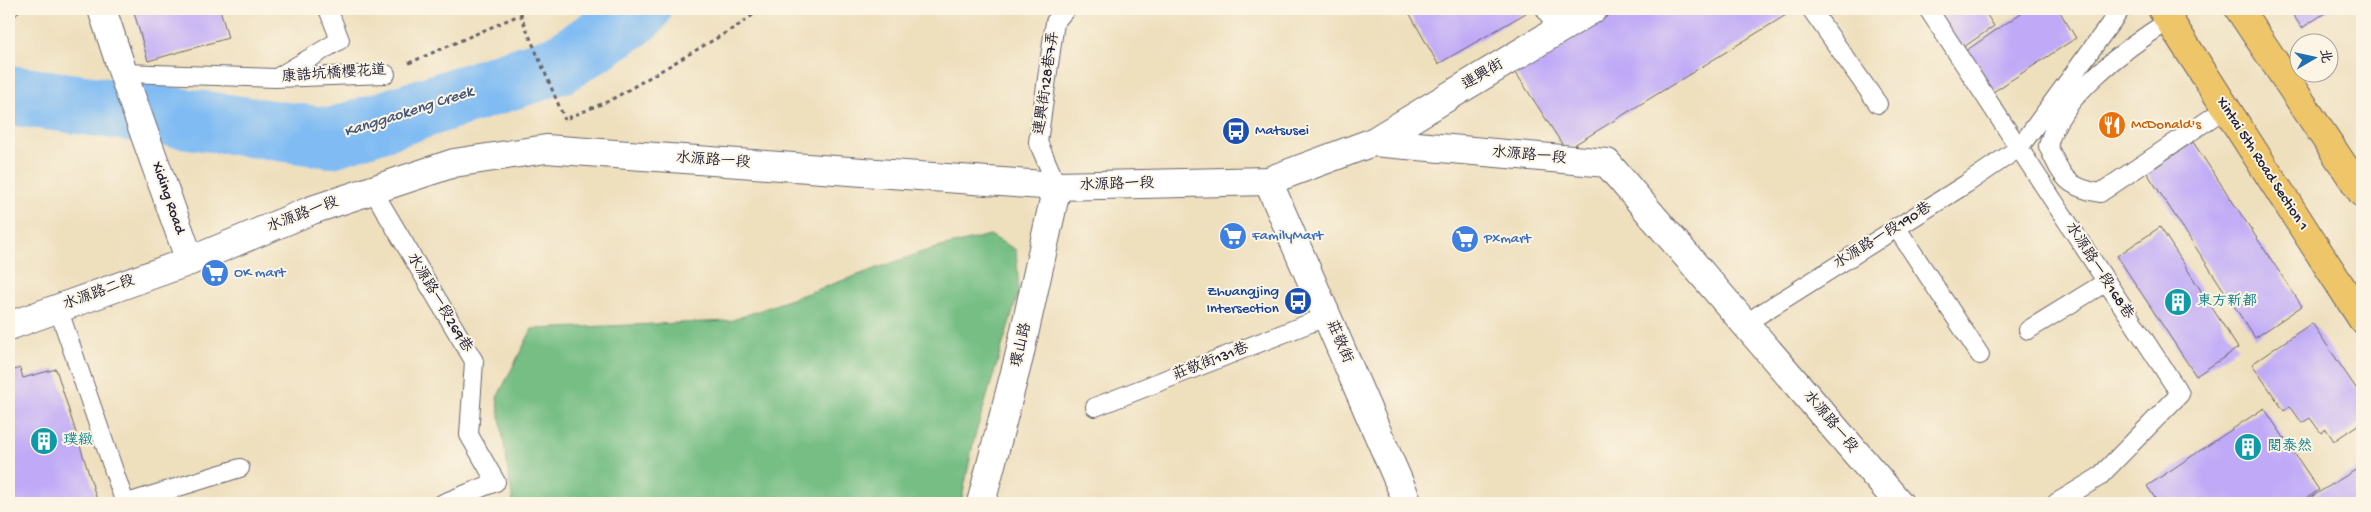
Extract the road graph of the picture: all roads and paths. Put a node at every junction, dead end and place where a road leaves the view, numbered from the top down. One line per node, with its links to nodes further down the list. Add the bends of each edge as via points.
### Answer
1 (102, 9): 16 (street)
2 (328, 9): 15 (lane, via 340,40)
3 (533, 9): 11 (path, 康誥坑橋櫻花道)
4 (761, 9): 19 (path, via 611,100)
5 (1066, 9): 24 (lane, 連興街128巷7弄, via 1055,22 1038,142)
6 (1593, 9): 13 (street, 連興街)
7 (1811, 9): 17 (lane)
8 (1928, 9): 22 (lane, 水源路一段168巷)
9 (2121, 9): 22 (lane)
10 (2240, 9): 26 (main road)
11 (520, 14): 14 (path, 康誥坑橋櫻花道); 19 (path)
12 (2166, 14): 18 (main road, Xintai 5th Road Section 1); 18 (lane, via 2148,34 2069,103 2051,131 2048,146 2063,177 2081,190 2100,193)
13 (1551, 19): 21 (street, 連興街)
14 (386, 74): 15 (lane, 康誥坑橋櫻花道)
15 (275, 78): 16 (lane, 康誥坑橋櫻花道)
16 (125, 79): 28 (street, Xiding Road)
17 (1878, 104)
18 (2226, 108): 32 (main road, Xintai 5th Road Section 1)
19 (565, 120): 20 (path)
20 (556, 123)
21 (1373, 142): 23 (street, 水源路一段); 33 (street, 水源路一段, via 1607,163)
22 (2020, 148): 27 (lane, 水源路一段190巷); 29 (lane, 水源路一段168巷)
23 (1268, 180): 24 (street, 水源路一段); 31 (street, 莊敬街)
24 (1057, 186): 25 (street, 水源路一段, via 546,149 454,163); 43 (street, 環山路, via 1019,357)
25 (372, 189): 28 (street, 水源路一段, via 312,210); 42 (lane, 水源路一段269巷, via 474,361 469,435 496,482)
26 (2362, 193)
27 (1896, 227): 33 (lane, 水源路一段190巷); 36 (lane)
28 (190, 261): 30 (street, 水源路二段)
29 (2106, 282): 35 (lane); 44 (lane, 水源路一段168巷, via 2180,394 2099,477)
30 (58, 308): 34 (street, 水源路二段); 41 (lane)
31 (1328, 316): 37 (lane, 莊敬街131巷); 39 (street, 莊敬街)
32 (2362, 319)
33 (1746, 323): 40 (street, 水源路一段)
34 (9, 326)
35 (2028, 330)
36 (1980, 355)
37 (1095, 407)
38 (240, 468): 41 (lane)
39 (1405, 502)
40 (1897, 502)
41 (126, 503)
42 (443, 503)
43 (981, 503)
44 (2056, 503)

